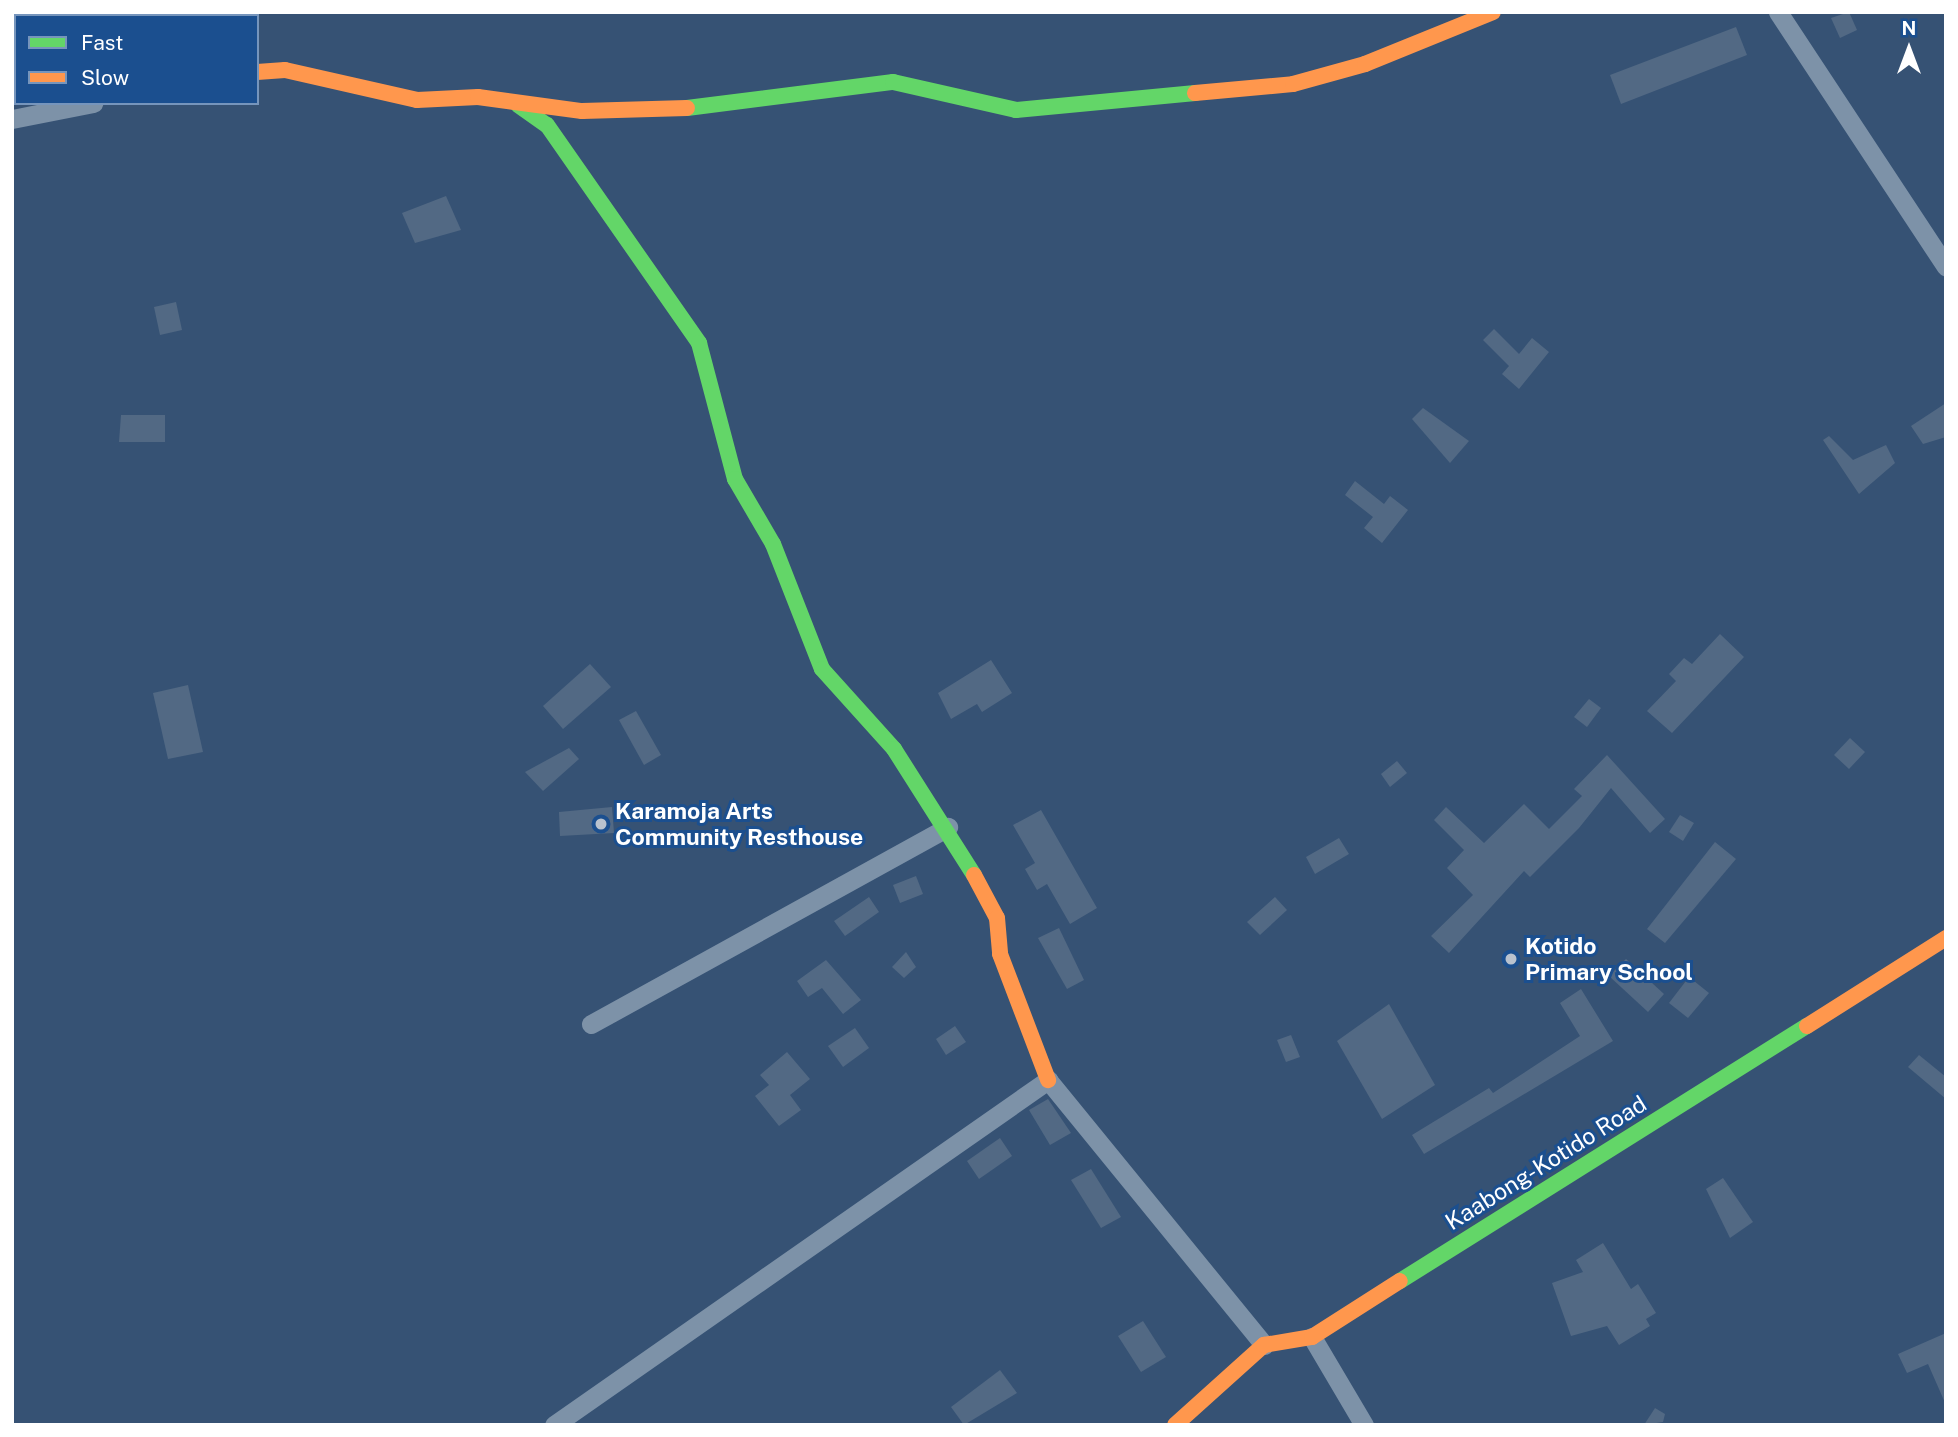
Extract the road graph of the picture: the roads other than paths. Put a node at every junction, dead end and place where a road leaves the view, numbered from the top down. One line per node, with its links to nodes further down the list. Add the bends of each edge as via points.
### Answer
1 (1493, 12): 4 (street, via 1364,64 1293,84 1175,97 1016,110 893,82 663,111)
2 (1778, 12): 7 (street)
3 (259, 72): 4 (street, via 285,70 417,100)
4 (513, 102): 8 (street, via 547,125 699,344 735,479 773,544 822,669 894,749)
5 (83, 105): 6 (street)
6 (12, 120)
7 (1946, 267)
8 (948, 827): 10 (street); 11 (street, via 997,918 1000,954)
9 (1946, 938): 12 (street, Kaabong-Kotido Road)
10 (591, 1024)
11 (1048, 1080): 13 (street); 14 (street)
12 (1312, 1337): 13 (street, Kaabong-Kotido Road); 16 (street)
13 (1264, 1345): 15 (street)
14 (554, 1425)
15 (1175, 1425)
16 (1364, 1425)

